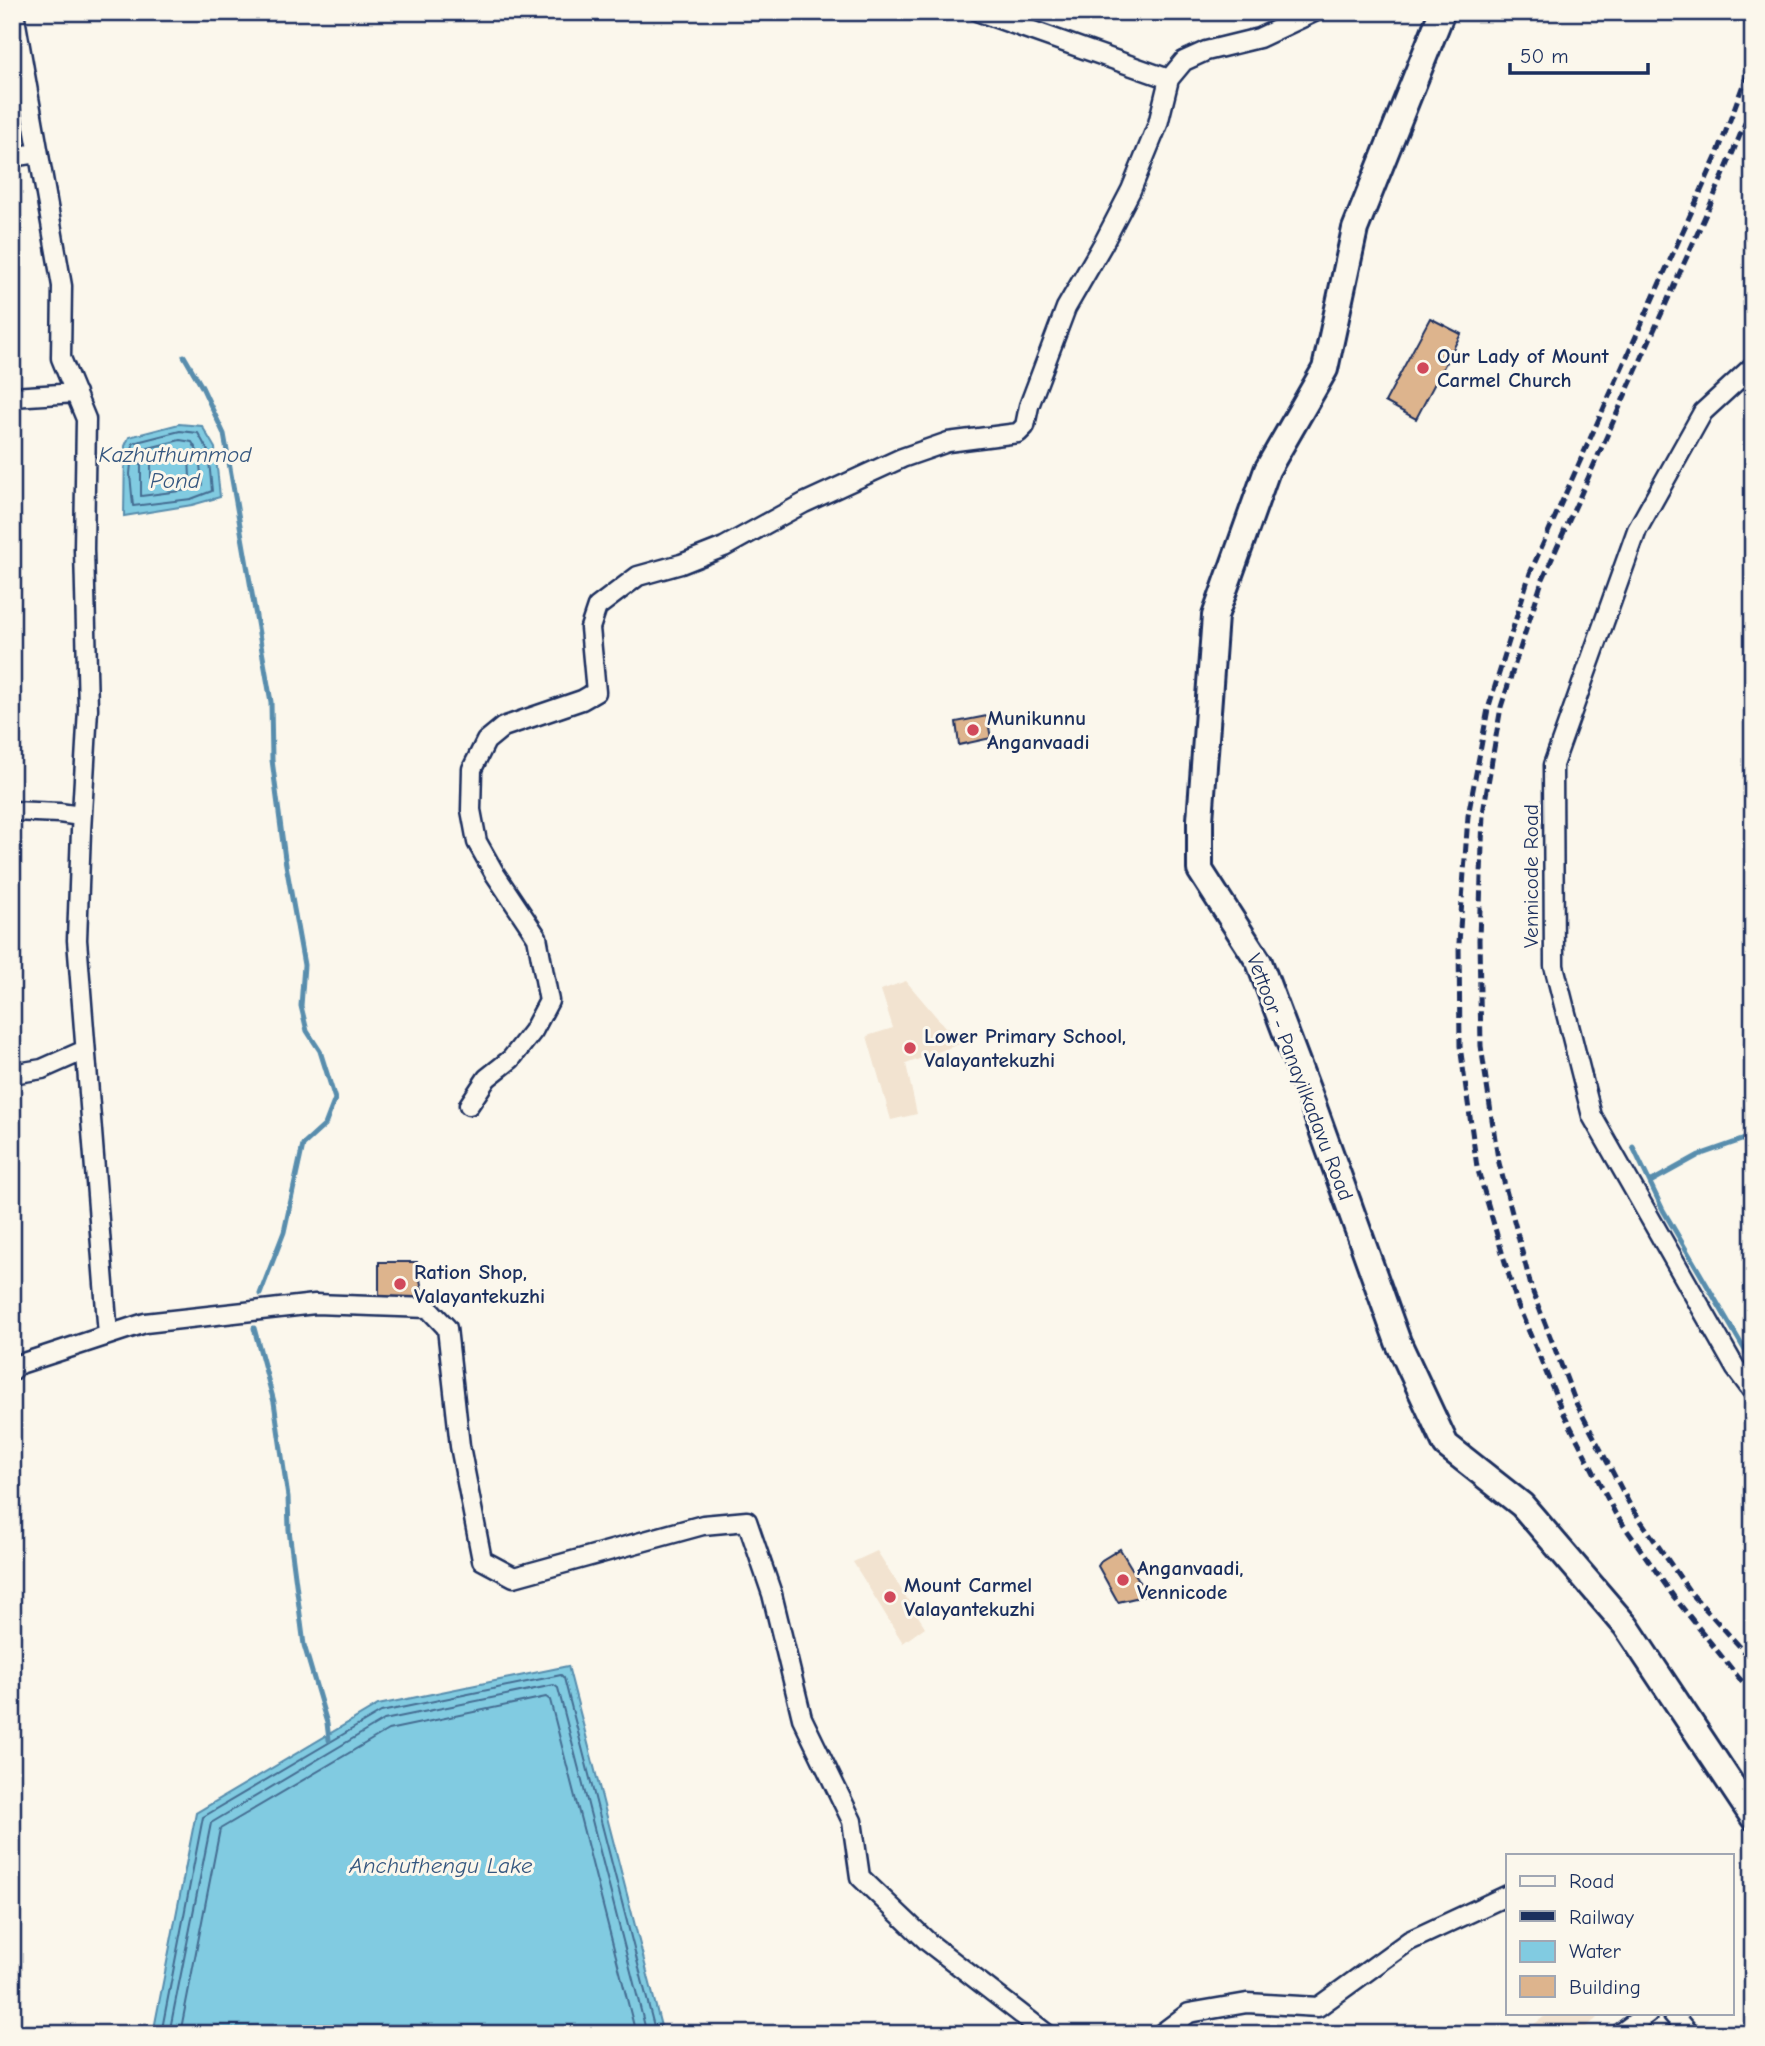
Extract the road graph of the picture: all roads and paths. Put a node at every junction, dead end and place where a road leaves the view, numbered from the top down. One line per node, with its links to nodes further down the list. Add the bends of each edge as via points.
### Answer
1 (14, 12): 6 (street)
2 (979, 12): 5 (street)
3 (1314, 12): 5 (street, via 1259,38 1184,61)
4 (1442, 12): 19 (main road, Vettoor - Panayilkadavu Road, via 1355,229 1325,369 1267,470 1215,616 1200,870 1259,962 1398,1342 1446,1445 1522,1505 1626,1626)
5 (1169, 79): 15 (street, via 1158,124 1131,190 1066,308 1029,406 1026,426 1017,433 948,442 902,458 804,503 724,547 638,576 597,607 590,628 596,692 503,727 486,741 472,769 471,810 477,842 537,937 549,1001 533,1031 511,1059 487,1077)
6 (38, 153): 7 (street); 9 (street, via 62,286 61,358)
7 (12, 157)
8 (1753, 366): 18 (street, Vennicode Road, via 1703,412 1637,530 1553,765 1553,779 1554,966 1592,1116)
9 (76, 393): 10 (street); 12 (street, via 86,419 88,709)
10 (12, 397)
11 (12, 811): 12 (street)
12 (82, 816): 13 (street, via 77,940)
13 (85, 1050): 14 (street, via 42,1069); 16 (street)
14 (12, 1074)
15 (469, 1105)
16 (108, 1335): 17 (street, via 18,1365); 23 (street, via 145,1323 314,1304 428,1308 447,1328 460,1446 482,1560 514,1577 703,1525 747,1521 772,1594 802,1718 852,1821 860,1877 928,1942)
17 (12, 1371)
18 (1753, 1392)
19 (1753, 1817)
20 (1506, 1896): 24 (street, via 1409,1941 1318,2007 1247,2003 1189,2012)
21 (1647, 2014): 25 (street)
22 (1673, 2014): 26 (street)
23 (1047, 2034)
24 (1161, 2034)
25 (1620, 2034)
26 (1690, 2034)

